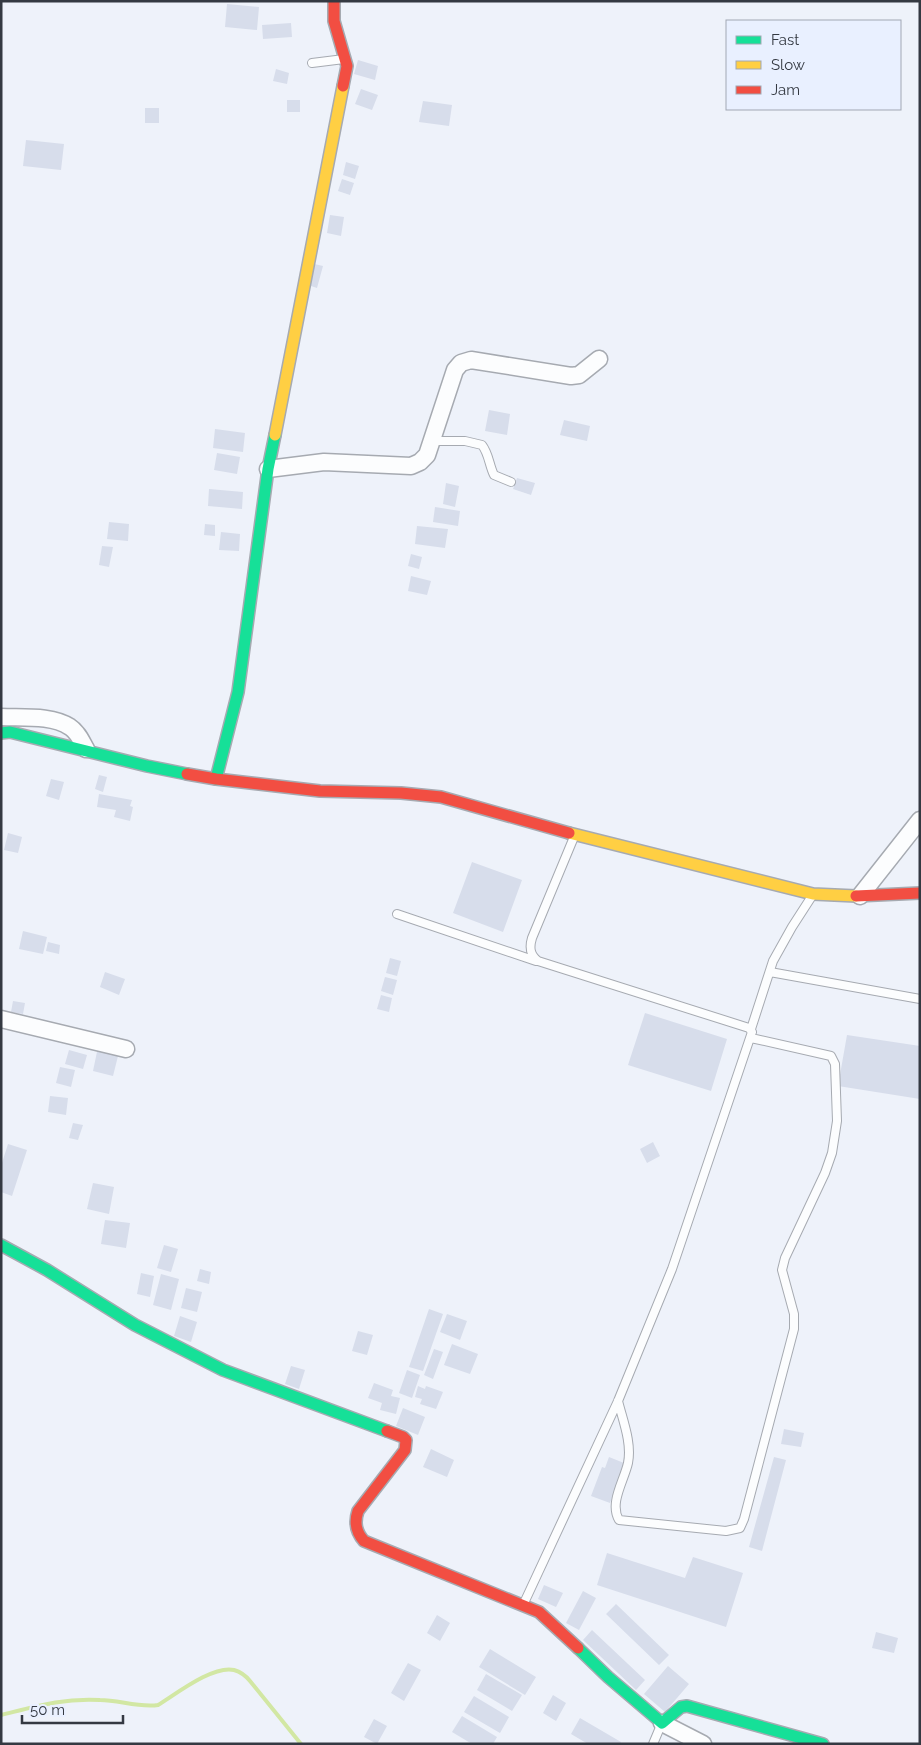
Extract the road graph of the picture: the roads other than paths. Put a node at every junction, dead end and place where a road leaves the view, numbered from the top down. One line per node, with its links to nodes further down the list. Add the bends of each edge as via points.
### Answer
1 (334, 1): 2 (street, via 337,36)
2 (346, 59): 3 (lane); 6 (street)
3 (312, 62)
4 (599, 359): 5 (street, via 572,376 471,360 461,363 455,370)
5 (431, 441): 6 (street, via 427,455 411,466 324,462); 7 (lane, via 465,441 482,445 494,475)
6 (268, 469): 11 (street, via 238,692)
7 (510, 482)
8 (1, 717): 10 (street, via 59,722 71,728)
9 (1, 733): 10 (street, via 10,732)
10 (86, 750): 11 (street)
11 (216, 779): 13 (street, via 320,791 441,797)
12 (920, 820): 16 (street)
13 (575, 835): 15 (street); 18 (lane, via 532,938 530,952)
14 (920, 893): 16 (street)
15 (814, 894): 16 (street); 19 (lane, via 792,927)
16 (860, 896)
17 (397, 914): 18 (lane)
18 (538, 961): 22 (lane)
19 (770, 972): 20 (lane); 22 (lane)
20 (920, 999)
21 (1, 1019): 24 (street)
22 (751, 1029): 23 (lane)
23 (751, 1038): 26 (lane, via 672,1269); 26 (lane, via 831,1056 835,1064 837,1120 825,1173 782,1270 794,1314 794,1329 740,1528 726,1531 619,1520 615,1513 616,1505 628,1462 629,1443)
24 (126, 1049)
25 (1, 1245): 27 (street, via 135,1324 223,1370 403,1437 406,1440 405,1450 358,1511 355,1518 357,1534 364,1540)
26 (618, 1401): 27 (lane)
27 (523, 1605): 28 (street, via 548,1619)
28 (662, 1723): 29 (lane); 30 (street); 31 (street, via 680,1707 687,1706)
29 (653, 1744)
30 (704, 1744)
31 (823, 1744)

